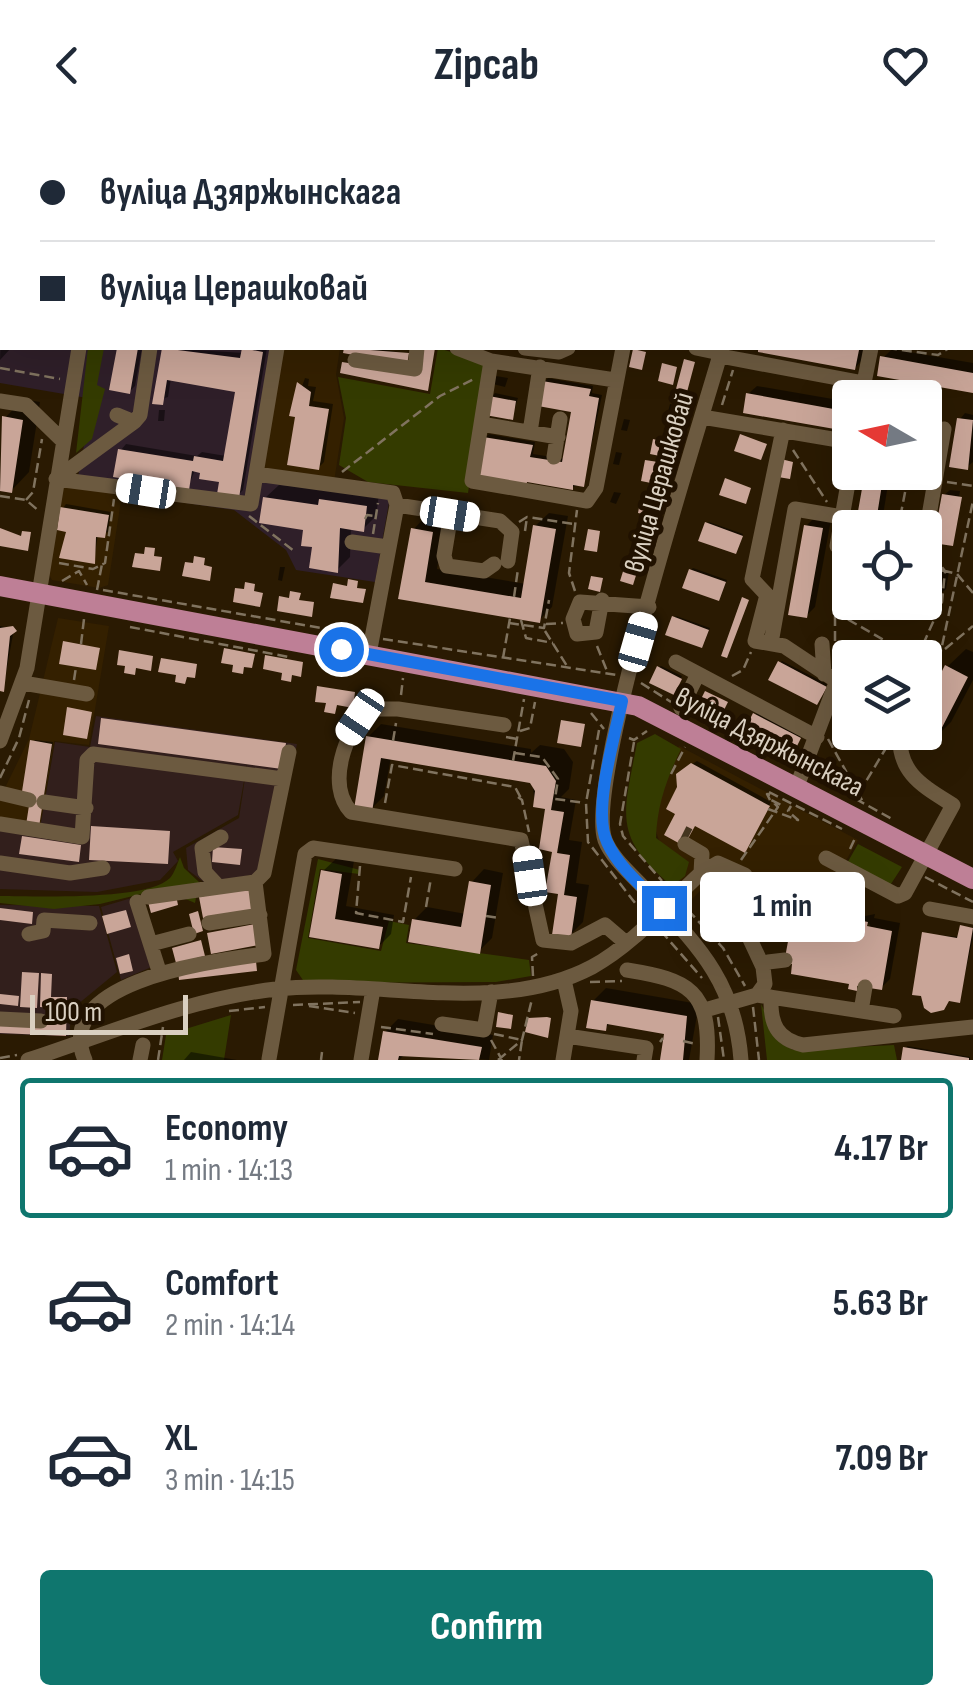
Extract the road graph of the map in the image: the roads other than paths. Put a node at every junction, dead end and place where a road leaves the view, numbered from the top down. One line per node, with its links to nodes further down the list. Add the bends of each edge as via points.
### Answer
1 (80, 350): 25 (street)
2 (150, 350): 19 (street)
3 (277, 350): 28 (street)
4 (417, 350): 9 (street, via 414,369)
5 (460, 350): 10 (street)
6 (623, 350): 12 (street)
7 (871, 350): 13 (street)
8 (725, 354): 14 (street); 17 (street, вуліца Церашковай)
9 (355, 360)
10 (490, 366): 11 (street); 20 (street)
11 (540, 367): 12 (street); 22 (street)
12 (615, 380): 20 (street, via 596,488 587,500 472,480)
13 (865, 380)
14 (832, 382)
15 (0, 401): 25 (street, via 26,405)
16 (117, 415): 19 (street)
17 (707, 417): 23 (street); 39 (street, вуліца Церашковай)
18 (560, 418): 24 (street)
19 (134, 422): 29 (street)
20 (482, 424): 22 (street)
21 (944, 428): 31 (street)
22 (530, 432): 24 (street)
23 (783, 432): 26 (street); 40 (street, via 752,579 766,595)
24 (558, 436): 27 (street)
25 (60, 438): 29 (street)
26 (832, 439)
27 (554, 457)
28 (256, 474): 29 (street, via 248,506); 30 (street, via 393,493)
29 (56, 478): 37 (street)
30 (397, 504): 32 (street); 35 (street)
31 (930, 510)
32 (450, 514): 32 (street, via 447,566 484,571 501,563 512,532 500,521)
33 (832, 516): 40 (street, via 795,510)
34 (352, 542): 35 (street)
35 (388, 548): 42 (street)
36 (0, 586): 37 (main road, вуліца Дзяржынскага)
37 (49, 590): 42 (main road, вуліца Дзяржынскага); 47 (street)
38 (595, 600): 38 (street, via 592,636 578,634 572,622 576,605); 39 (street)
39 (649, 607): 50 (street, вуліца Церашковай)
40 (763, 642): 46 (street, via 784,646)
41 (822, 644): 44 (street)
42 (371, 645): 50 (main road, вуліца Дзяржынскага)
43 (676, 662): 45 (street)
44 (832, 669)
45 (703, 677): 51 (street); 53 (street)
46 (832, 679)
47 (23, 683): 48 (street); 54 (street)
48 (87, 694)
49 (832, 696): 53 (street)
50 (622, 701): 58 (main road, вуліца Дзяржынскага); 74 (street, вуліца Церашковай, via 602,806 604,836)
51 (681, 708)
52 (511, 729): 84 (street, via 369,710 348,735 339,782 343,803 351,812 521,840 543,940 571,943 605,926)
53 (817, 737): 58 (street)
54 (0, 741)
55 (901, 750): 65 (street, via 911,778 953,805)
56 (289, 752): 57 (street)
57 (283, 779): 60 (street, via 93,754); 72 (street, via 272,846)
58 (795, 790): 65 (main road, вуліца Дзяржынскага)
59 (0, 793): 60 (street)
60 (86, 808): 61 (street, via 82,837)
61 (1, 832)
62 (221, 837): 73 (street, via 202,848 204,872)
63 (687, 840): 69 (street, via 702,854)
64 (826, 858): 65 (street, via 900,896)
65 (923, 861): 71 (main road, вуліца Дзяржынскага)
66 (0, 863): 67 (street, via 70,873)
67 (103, 868)
68 (455, 870): 94 (street, via 314,848 305,854)
69 (702, 873): 70 (street, via 718,863); 74 (street); 78 (street)
70 (740, 873)
71 (973, 879)
72 (254, 882): 73 (street); 76 (street)
73 (219, 887): 85 (street, via 142,900)
74 (664, 908): 84 (street); 95 (street, вуліца Церашковай)
75 (930, 910): 77 (street)
76 (260, 915): 80 (street); 88 (street, via 264,954)
77 (973, 916)
78 (742, 922): 81 (street); 87 (street)
79 (90, 923): 82 (street, via 44,920 42,931)
80 (210, 923)
81 (790, 928)
82 (29, 934)
83 (190, 934): 85 (street)
84 (626, 943): 90 (street)
85 (152, 944): 88 (street)
86 (785, 960): 87 (street)
87 (764, 967): 93 (street)
88 (159, 971): 105 (street, via 94,1009)
89 (632, 977): 97 (street, via 675,978)
90 (564, 980): 92 (street); 104 (street, via 571,1012)
91 (865, 987): 98 (street)
92 (490, 992): 96 (street); 103 (street, via 484,1030)
93 (760, 996): 95 (street); 98 (street); 102 (street, via 786,1041 803,1045)
94 (294, 997): 96 (street); 105 (street, via 157,1012); 106 (street, via 278,1006)
95 (732, 1002): 97 (street); 113 (street, вуліца Церашковай)
96 (372, 1008): 109 (street)
97 (704, 1010): 112 (street)
98 (861, 1010): 99 (street)
99 (894, 1016)
100 (0, 1019): 101 (street)
101 (41, 1020)
102 (973, 1027)
103 (442, 1030)
104 (567, 1036): 110 (street); 111 (street, via 646,1048)
105 (78, 1044): 107 (street); 108 (street)
106 (269, 1059)
107 (28, 1060)
108 (85, 1060)
109 (361, 1060)
110 (563, 1060)
111 (644, 1060)
112 (707, 1060)
113 (741, 1060)

